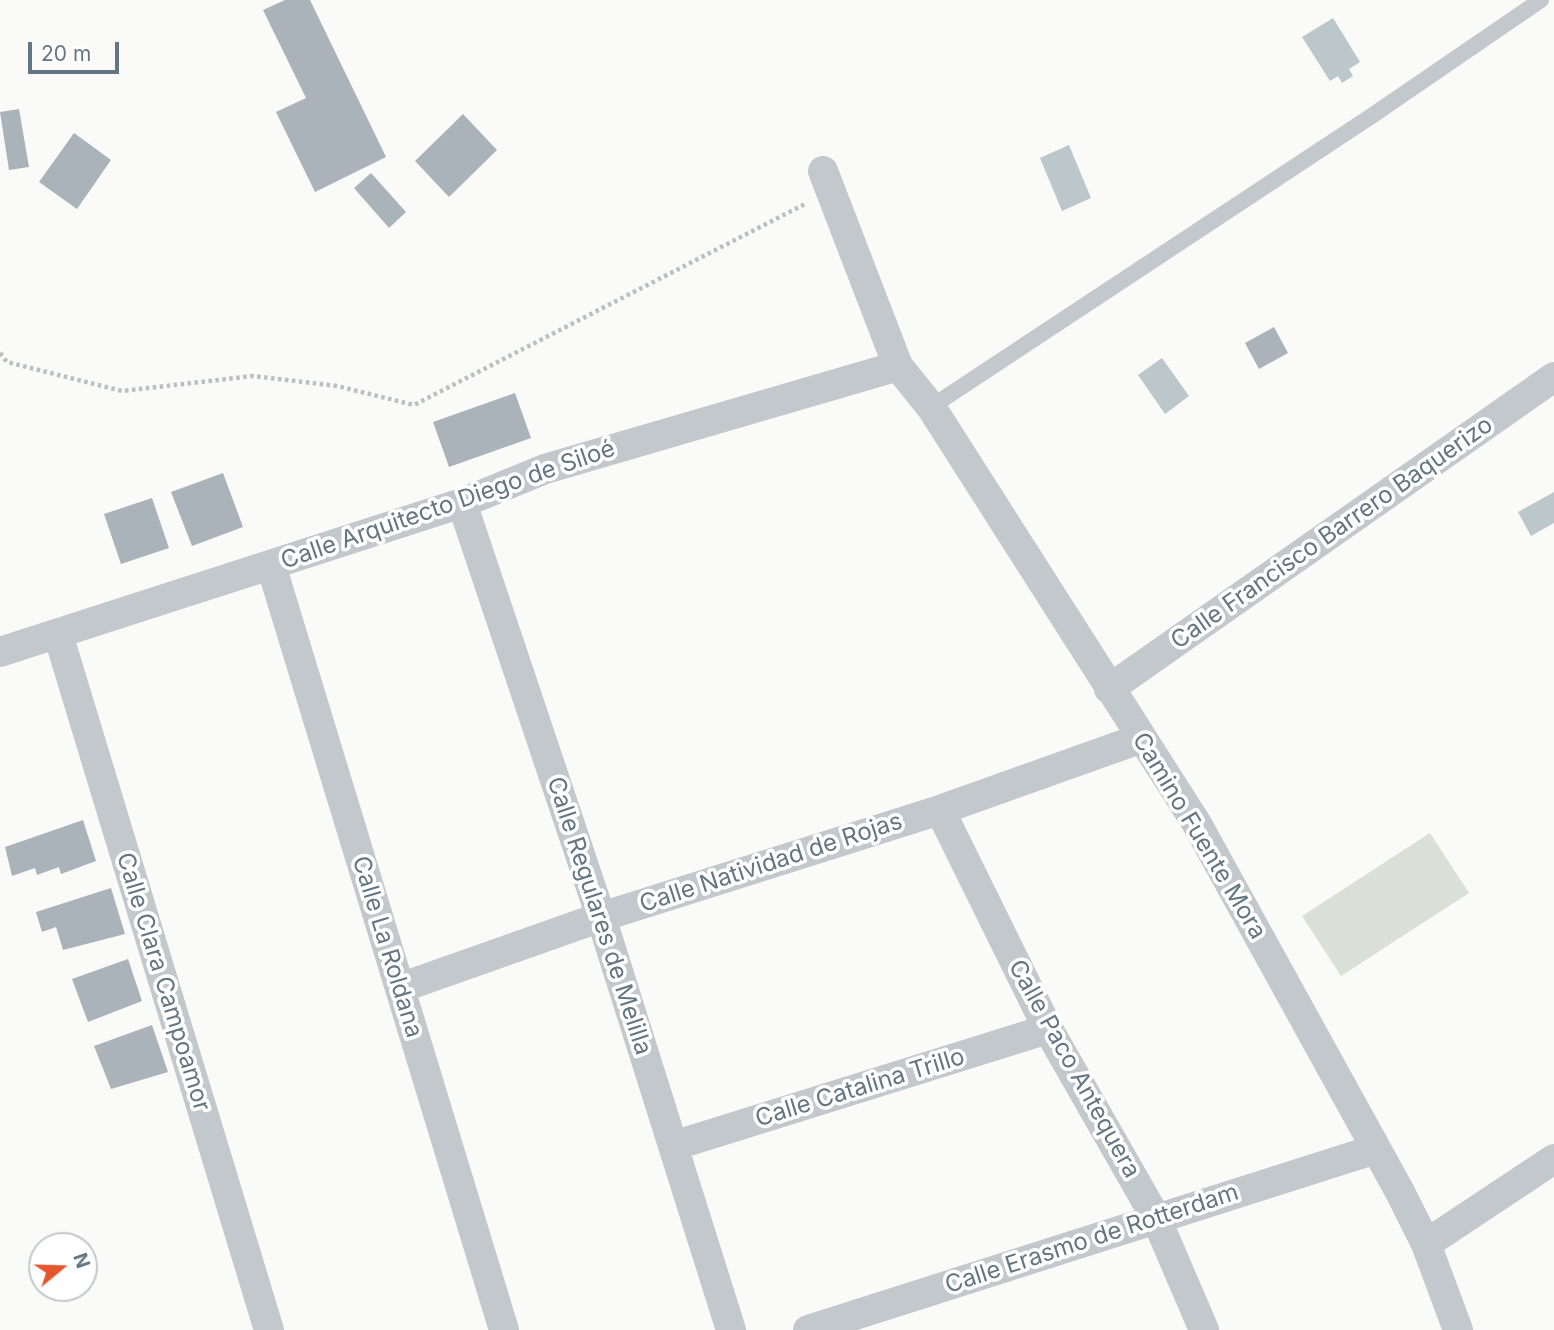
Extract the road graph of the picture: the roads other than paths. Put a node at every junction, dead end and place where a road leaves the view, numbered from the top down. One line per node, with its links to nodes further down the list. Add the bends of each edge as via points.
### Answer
1 (1541, 0): 5 (lane)
2 (827, 181): 3 (street, Camino Fuente Mora)
3 (898, 366): 5 (street, Camino Fuente Mora); 6 (street, Calle Arquitecto Diego de Siloé, via 545,469)
4 (1554, 377): 10 (street, Calle Francisco Barrero Baquerizo)
5 (931, 407): 10 (street, Camino Fuente Mora)
6 (462, 503): 7 (street, Calle Arquitecto Diego de Siloé); 13 (street, Calle Regulares de Melilla)
7 (271, 565): 8 (street, Calle Arquitecto Diego de Siloé); 14 (street, Calle La Roldana)
8 (58, 634): 9 (street, Calle Arquitecto Diego de Siloé); 21 (street, Calle Clara Campoamor)
9 (0, 652)
10 (1110, 689): 11 (street, Camino Fuente Mora)
11 (1142, 738): 12 (street, Calle Natividad de Rojas); 17 (street, Camino Fuente Mora, via 1198,824)
12 (940, 810): 13 (street, Calle Natividad de Rojas); 15 (street, Calle Paco Antequera)
13 (601, 917): 14 (street, Calle Natividad de Rojas); 16 (street, Calle Regulares de Melilla)
14 (400, 988): 22 (street, Calle La Roldana)
15 (1048, 1030): 16 (street, Calle Catalina Trillo); 19 (street, Calle Paco Antequera)
16 (673, 1146): 23 (street, Calle Regulares de Melilla)
17 (1376, 1149): 19 (street, Calle Erasmo de Rotterdam); 20 (street, Camino Fuente Mora)
18 (1554, 1159): 20 (street)
19 (1156, 1218): 24 (street, Calle Erasmo de Rotterdam); 25 (street, Calle Paco Antequera)
20 (1426, 1244): 26 (street, Camino Fuente Mora)
21 (269, 1330)
22 (504, 1330)
23 (731, 1330)
24 (808, 1330)
25 (1204, 1330)
26 (1458, 1330)

